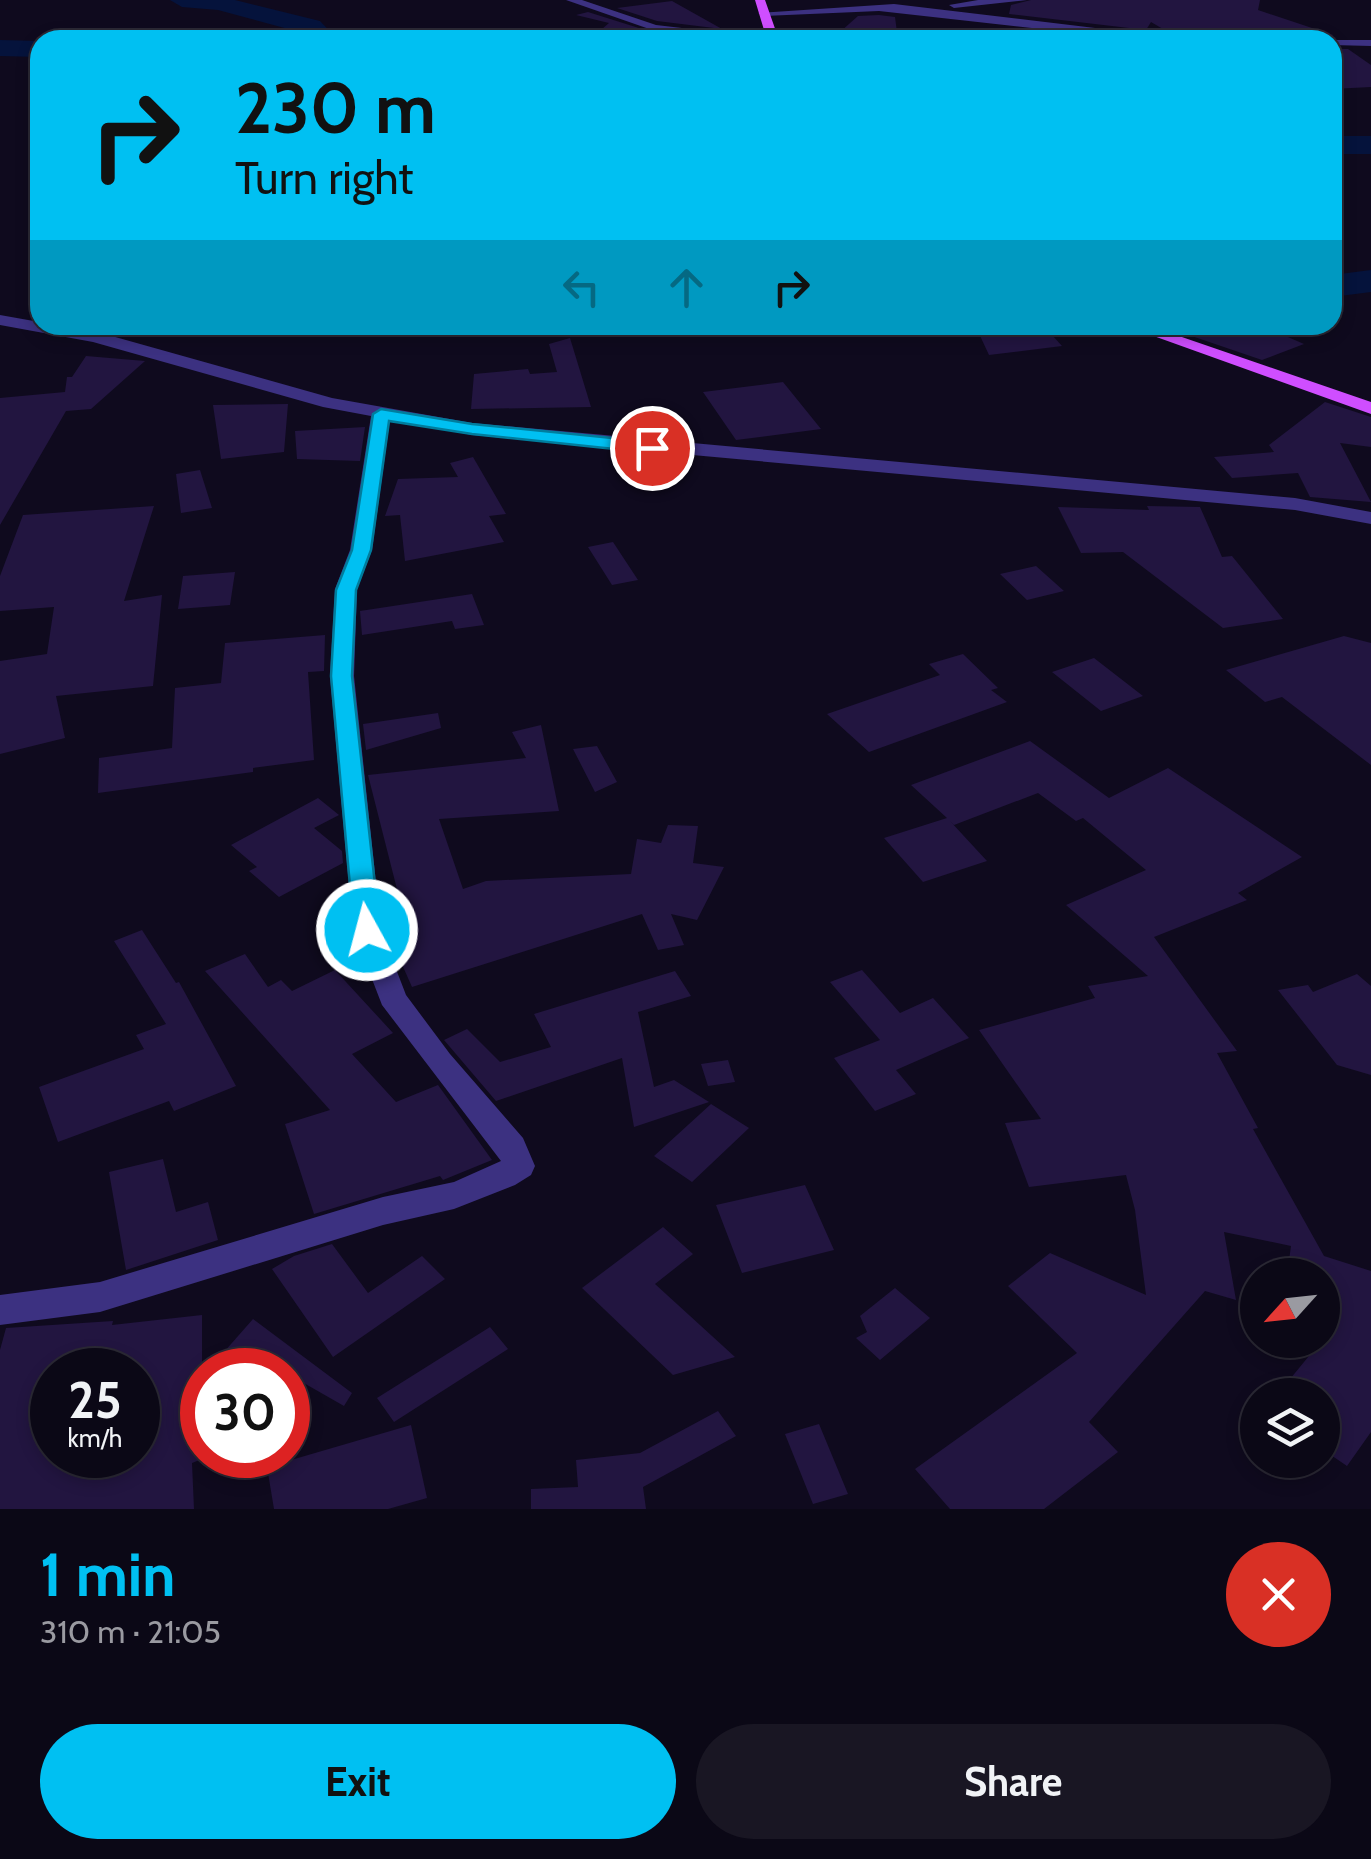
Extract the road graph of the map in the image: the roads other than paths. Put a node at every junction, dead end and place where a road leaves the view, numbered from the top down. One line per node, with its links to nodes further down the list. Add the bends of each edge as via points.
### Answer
1 (572, 0): 8 (street)
2 (760, 0): 6 (main road)
3 (1022, 0): 4 (street)
4 (980, 2): 5 (street)
5 (880, 8): 6 (street); 7 (street)
6 (764, 13): 9 (main road)
7 (1017, 26): 10 (street); 11 (street)
8 (677, 30)
9 (770, 30)
10 (1011, 30)
11 (1061, 30)
12 (1342, 43): 13 (street)
13 (1371, 44)
14 (0, 320): 15 (street)
15 (30, 326)
16 (78, 335): 19 (street)
17 (1160, 335): 18 (main road)
18 (1371, 408)
19 (381, 414): 20 (street, via 634,446 1295,504); 21 (street, via 361,550 346,590 342,676 367,930 392,998 512,1147 519,1166 430,1203 383,1210 100,1297)
20 (1371, 518)
21 (0, 1310)

